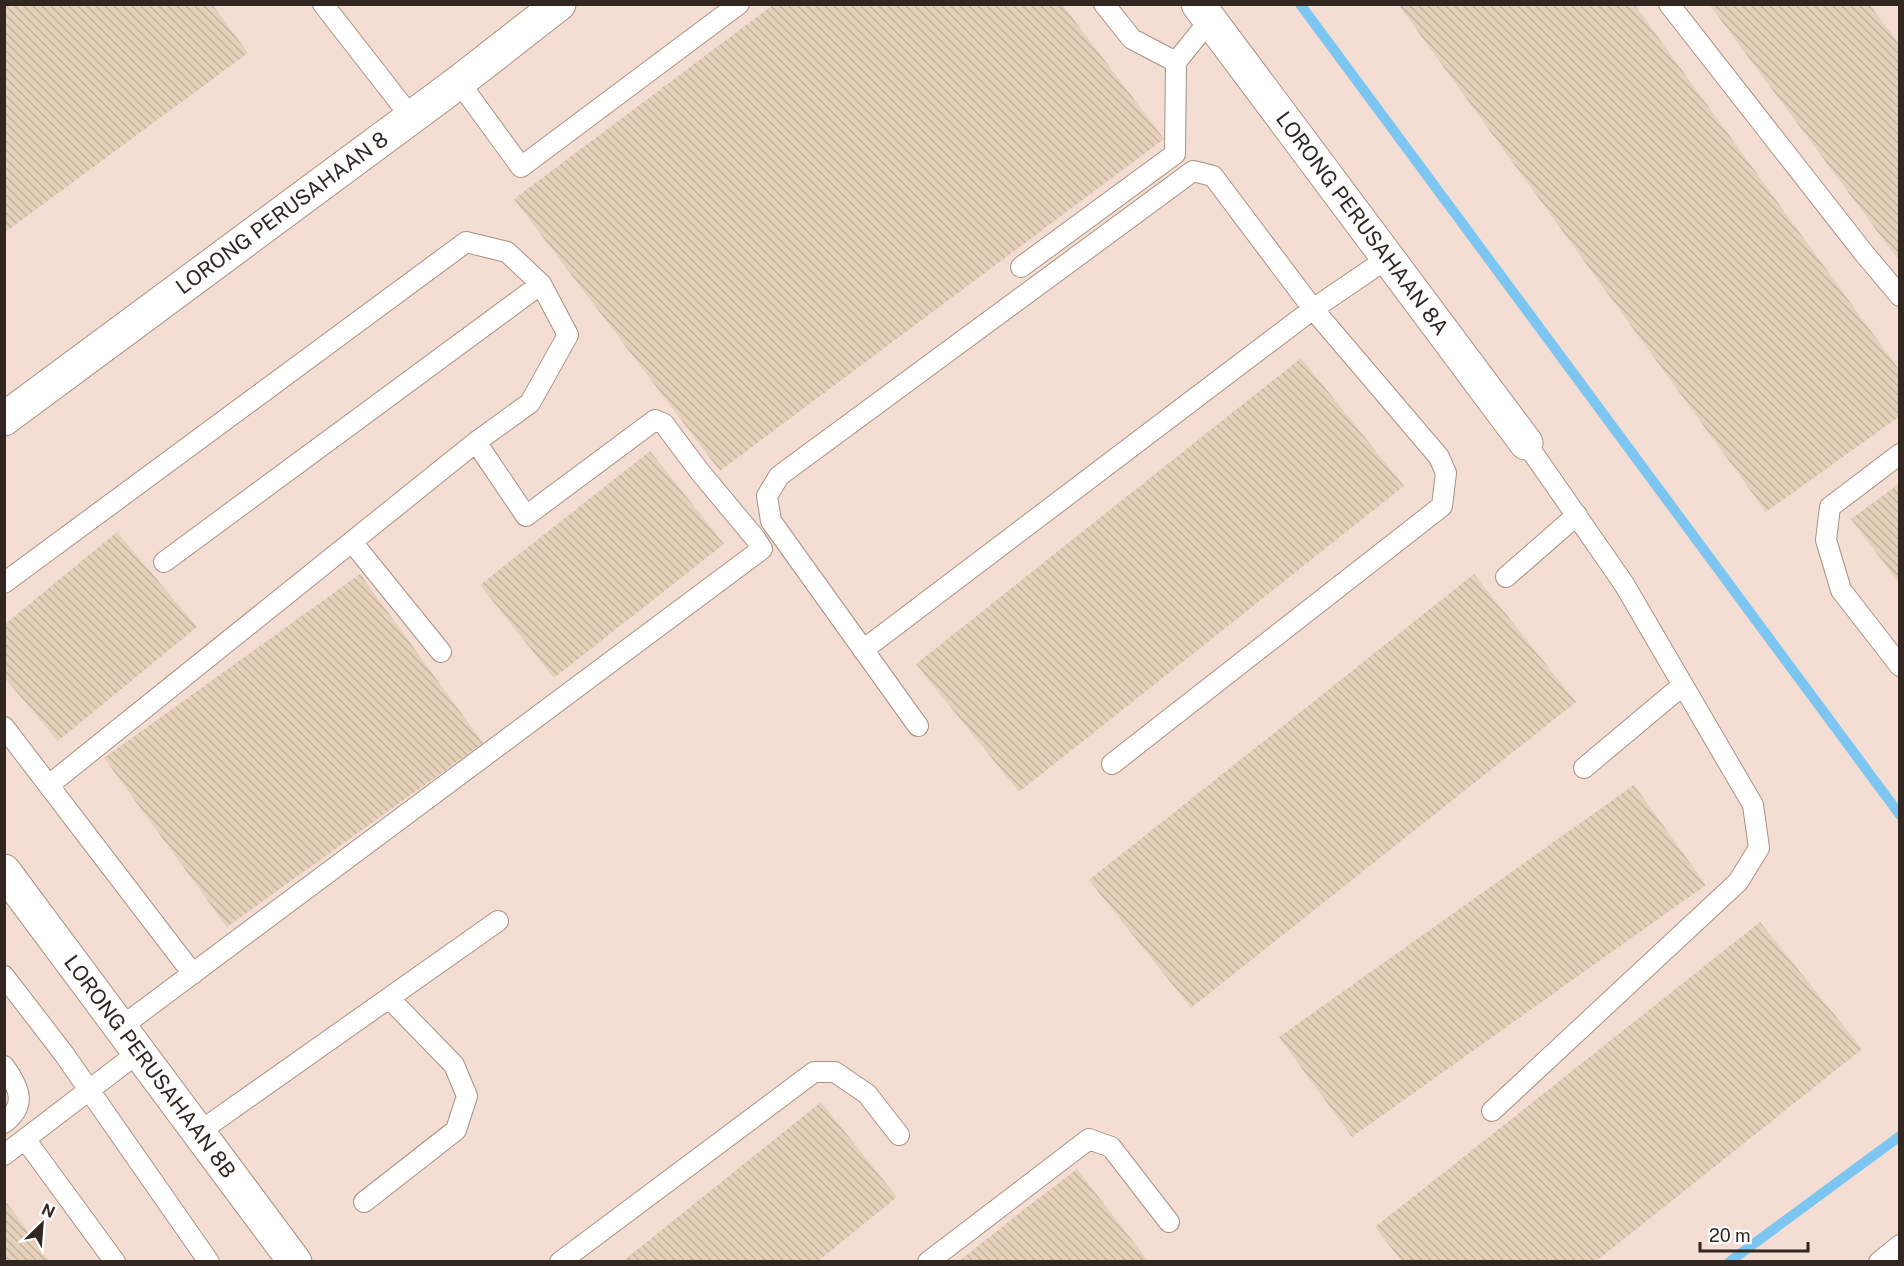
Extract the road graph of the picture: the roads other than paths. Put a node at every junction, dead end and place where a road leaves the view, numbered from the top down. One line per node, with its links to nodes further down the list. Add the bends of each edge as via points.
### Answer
1 (323, 4): 9 (lane)
2 (560, 4): 8 (street, LORONG PERUSAHAAN 8)
3 (739, 4): 8 (lane, via 521,167)
4 (1104, 4): 7 (lane, via 1132,39)
5 (1669, 4): 13 (lane)
6 (1204, 12): 7 (lane); 10 (street, LORONG PERUSAHAAN 8A)
7 (1176, 62): 11 (lane, via 1175,154)
8 (459, 82): 9 (street, LORONG PERUSAHAAN 8)
9 (411, 117): 15 (street, LORONG PERUSAHAAN 8)
10 (1388, 258): 14 (lane); 17 (street, LORONG PERUSAHAAN 8A)
11 (1022, 267)
12 (541, 284): 16 (lane, via 568,335 530,403); 21 (lane); 23 (lane, via 507,252 466,242)
13 (1899, 296)
14 (1313, 309): 24 (lane); 24 (lane, via 1213,176 1193,171 779,476 767,496 771,521); 30 (lane, via 1439,457 1446,473 1442,506)
15 (4, 419)
16 (476, 442): 20 (lane); 35 (lane, via 526,516 654,420 664,424 762,549)
17 (1526, 443): 19 (lane)
18 (1899, 454): 26 (lane, via 1830,507 1826,540 1841,590)
19 (1577, 516): 22 (lane); 27 (lane, via 1624,584)
20 (352, 542): 25 (lane); 32 (lane)
21 (164, 562)
22 (1506, 577)
23 (4, 583)
24 (863, 650): 28 (lane)
25 (441, 652)
26 (1899, 666)
27 (1683, 685): 31 (lane); 41 (lane, via 1753,805 1759,848 1738,882)
28 (918, 726)
29 (4, 727): 32 (lane)
30 (1113, 764)
31 (1584, 768)
32 (49, 784): 35 (lane)
33 (4, 871): 38 (street, LORONG PERUSAHAAN 8B)
34 (498, 921): 37 (lane)
35 (193, 974): 38 (lane)
36 (4, 976): 40 (lane)
37 (389, 998): 43 (lane); 47 (lane, via 454,1065 467,1096 456,1130)
38 (130, 1040): 40 (lane); 43 (street, LORONG PERUSAHAAN 8B)
39 (4, 1066): 42 (lane, via 16,1084 20,1101 13,1117)
40 (88, 1091): 45 (lane); 52 (lane)
41 (1492, 1111)
42 (4, 1123)
43 (199, 1132): 50 (street, LORONG PERUSAHAAN 8B)
44 (899, 1135): 53 (lane, via 867,1094 835,1072 814,1072)
45 (25, 1139): 46 (lane); 51 (lane)
46 (4, 1155)
47 (364, 1202)
48 (1169, 1222): 54 (lane, via 1111,1147 1089,1139)
49 (1899, 1245): 55 (lane)
50 (291, 1259)
51 (115, 1262)
52 (209, 1262)
53 (560, 1262)
54 (928, 1262)
55 (1879, 1262)

